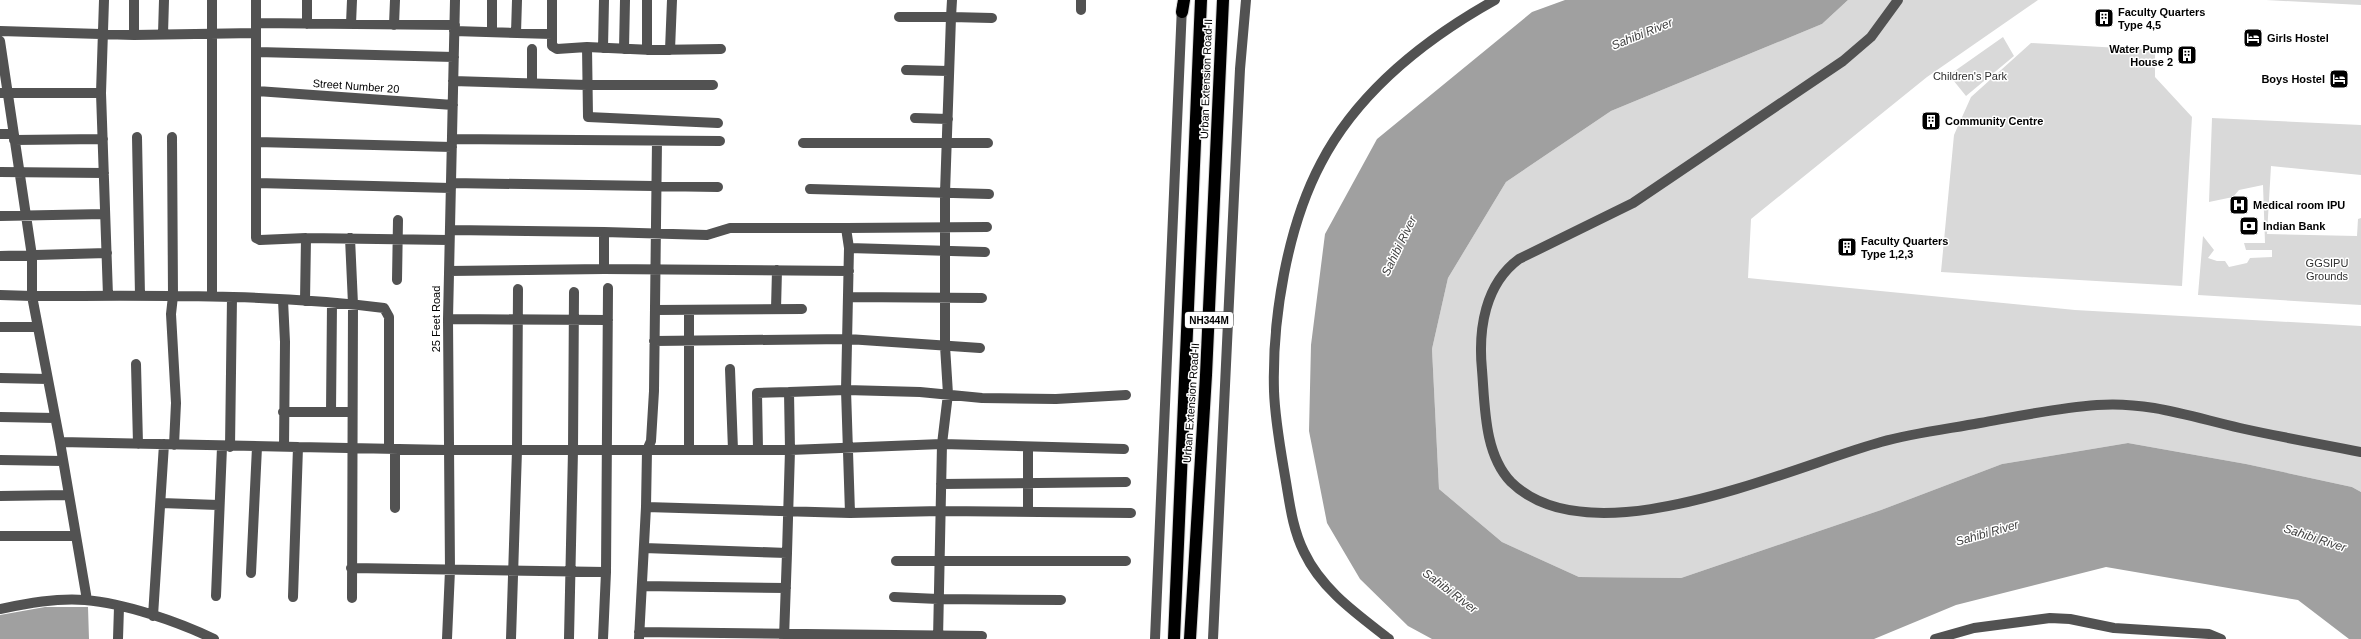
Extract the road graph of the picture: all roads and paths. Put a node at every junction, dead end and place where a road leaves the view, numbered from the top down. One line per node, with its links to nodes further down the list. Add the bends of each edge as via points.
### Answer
1 (104, 0): 34 (street)
2 (134, 0): 39 (street)
3 (164, 0): 36 (street)
4 (212, 0): 37 (street)
5 (256, 0): 30 (street)
6 (307, 0): 27 (street)
7 (352, 0): 28 (street)
8 (394, 0): 29 (street)
9 (455, 0): 31 (street, 25 Feet Road)
10 (492, 0): 33 (street)
11 (517, 0): 35 (street)
12 (552, 0): 38 (street)
13 (604, 0): 42 (street)
14 (624, 0): 44 (street)
15 (648, 0): 46 (street)
16 (672, 0): 47 (street)
17 (952, 0): 25 (street)
18 (1201, 0): 232 (highway, Urban Extension Road-II / NH344M)
19 (1223, 0): 233 (highway, Urban Extension Road-II / NH344M, via 1206,375)
20 (1246, 0): 234 (street, via 1240,69)
21 (1495, 0): 235 (street, via 1457,22 1415,53 1348,121 1321,162 1303,201 1279,306 1274,355 1274,392 1282,460 1295,531 1304,553 1325,585)
22 (1898, 0): 178 (street, via 1871,37 1830,70 1633,203 1519,259 1508,267 1496,283 1488,302 1482,326 1481,358 1490,441 1498,462 1510,480 1525,492 1545,502 1573,510 1609,514 1649,511 1797,471 1881,442 2049,410 2097,405 2130,404 2178,411 2241,428)
23 (1182, 4): 231 (street)
24 (899, 17): 25 (street)
25 (951, 17): 26 (street); 52 (street)
26 (992, 18)
27 (307, 24): 28 (street); 30 (street)
28 (352, 24): 29 (street)
29 (394, 25): 31 (street)
30 (256, 28): 37 (street); 48 (street)
31 (454, 28): 33 (street); 49 (street, 25 Feet Road)
32 (0, 30): 34 (street)
33 (492, 32): 35 (street)
34 (104, 33): 39 (street); 59 (street)
35 (516, 33): 38 (street)
36 (163, 34): 37 (street); 39 (street)
37 (212, 34): 119 (street)
38 (552, 34): 41 (street, via 553,48)
39 (134, 35)
40 (0, 41): 50 (street)
41 (587, 48): 42 (street); 55 (street)
42 (603, 48): 44 (street)
43 (532, 49): 54 (street)
44 (624, 49): 46 (street)
45 (721, 49): 47 (street)
46 (647, 50): 47 (street)
47 (670, 50)
48 (258, 52): 49 (street); 57 (street)
49 (454, 57): 53 (street, 25 Feet Road)
50 (2, 60): 58 (street)
51 (906, 70): 52 (street)
52 (949, 71): 62 (street)
53 (453, 81): 54 (street); 60 (street, 25 Feet Road)
54 (532, 83): 55 (street)
55 (587, 85): 56 (street); 63 (street, via 588,115 591,119)
56 (713, 85)
57 (257, 91): 60 (street, Street Number 20); 71 (street)
58 (4, 93): 59 (street); 65 (street)
59 (101, 93): 68 (street)
60 (453, 105): 72 (street, 25 Feet Road)
61 (915, 118): 62 (street)
62 (948, 119): 74 (street)
63 (718, 123)
64 (0, 134): 65 (street)
65 (13, 137): 68 (street); 77 (street)
66 (137, 137): 117 (street)
67 (172, 137): 118 (street)
68 (103, 139): 78 (street)
69 (657, 141): 70 (street); 72 (street); 81 (street)
70 (720, 141)
71 (257, 142): 72 (street); 79 (street)
72 (452, 143): 80 (street, 25 Feet Road)
73 (803, 143): 74 (street)
74 (947, 143): 75 (street); 84 (street)
75 (988, 143)
76 (0, 172): 77 (street)
77 (18, 173): 78 (street); 88 (street)
78 (104, 173): 86 (street)
79 (257, 183): 80 (street); 96 (street, via 256,238)
80 (451, 186): 81 (street); 95 (street, 25 Feet Road)
81 (657, 186): 82 (street); 94 (street)
82 (718, 187)
83 (810, 189): 84 (street)
84 (945, 193): 85 (street); 90 (street)
85 (989, 194)
86 (105, 214): 88 (street); 102 (street)
87 (0, 216): 88 (street)
88 (26, 216): 104 (street)
89 (398, 220): 98 (street)
90 (945, 227): 91 (street); 92 (street); 100 (street)
91 (987, 227)
92 (846, 228): 94 (street, via 730,228 707,234); 99 (street)
93 (604, 232): 94 (street); 95 (street); 105 (street)
94 (657, 232): 106 (street)
95 (450, 235): 98 (street); 108 (street, 25 Feet Road)
96 (306, 238): 97 (street); 125 (street)
97 (350, 238): 98 (street); 127 (street)
98 (398, 239): 110 (street)
99 (849, 248): 100 (street); 109 (street)
100 (946, 251): 101 (street); 122 (street)
101 (985, 252)
102 (107, 253): 104 (street); 116 (street)
103 (0, 256): 104 (street)
104 (32, 256): 115 (street)
105 (604, 269): 106 (street); 108 (street)
106 (655, 269): 107 (street); 130 (street)
107 (777, 270): 109 (street); 128 (street)
108 (449, 271): 132 (street, 25 Feet Road)
109 (849, 271): 121 (street)
110 (397, 280)
111 (608, 288): 135 (street)
112 (518, 289): 133 (street)
113 (574, 292): 134 (street)
114 (0, 295): 115 (street)
115 (32, 296): 116 (street); 137 (street)
116 (108, 296): 117 (street)
117 (140, 296): 118 (street)
118 (173, 296): 119 (street); 159 (street, via 176,403)
119 (212, 296): 120 (street)
120 (232, 297): 124 (street); 160 (street)
121 (848, 297): 122 (street); 138 (street)
122 (946, 298): 123 (street); 141 (street)
123 (982, 298)
124 (283, 300): 125 (street); 151 (street)
125 (305, 301): 126 (street)
126 (332, 302): 127 (street); 152 (street)
127 (353, 304): 153 (street); 166 (street, via 384,308 389,317)
128 (776, 309): 129 (street); 131 (street)
129 (802, 309)
130 (655, 310): 131 (street); 140 (street)
131 (690, 310): 139 (street)
132 (448, 319): 133 (street); 169 (street, 25 Feet Road)
133 (517, 320): 134 (street); 170 (street)
134 (574, 320): 135 (street); 171 (street)
135 (608, 320): 172 (street)
136 (0, 327): 137 (street)
137 (38, 327): 146 (street)
138 (848, 339): 139 (street); 141 (street); 147 (street)
139 (689, 340): 140 (street); 167 (street)
140 (654, 341): 173 (street, via 651,441)
141 (945, 346): 142 (street); 149 (street)
142 (980, 348)
143 (136, 364): 157 (street)
144 (730, 369): 174 (street)
145 (0, 378): 146 (street)
146 (48, 379): 155 (street)
147 (846, 390): 148 (street); 149 (street); 177 (street)
148 (788, 392): 175 (street, via 757,394); 176 (street)
149 (948, 394): 150 (street, via 982,398 1056,399); 158 (street)
150 (1126, 395)
151 (284, 412): 152 (street); 162 (street)
152 (331, 412): 153 (street)
153 (351, 412): 165 (street)
154 (0, 417): 155 (street)
155 (55, 418): 156 (street)
156 (60, 442): 157 (street); 180 (street)
157 (138, 444): 159 (street)
158 (942, 444): 164 (street); 177 (street); 183 (street)
159 (169, 445): 160 (street); 186 (street)
160 (226, 446): 161 (street); 187 (street)
161 (257, 446): 162 (street); 207 (street)
162 (284, 446): 163 (street)
163 (298, 447): 165 (street); 211 (street)
164 (1028, 447): 168 (street); 182 (street)
165 (351, 448): 166 (street); 202 (street)
166 (392, 449): 169 (street); 189 (street)
167 (689, 449): 173 (street); 174 (street)
168 (1124, 449)
169 (449, 450): 170 (street); 203 (street, 25 Feet Road)
170 (517, 450): 171 (street); 204 (street)
171 (574, 450): 172 (street); 205 (street)
172 (608, 450): 173 (street); 206 (street)
173 (647, 450): 188 (street)
174 (733, 450): 175 (street)
175 (758, 450): 176 (street)
176 (790, 450): 177 (street); 190 (street)
177 (848, 450): 194 (street)
178 (2361, 452)
179 (0, 460): 180 (street)
180 (63, 461): 185 (street)
181 (1126, 482): 182 (street)
182 (1029, 483): 183 (street); 192 (street)
183 (941, 484): 191 (street)
184 (0, 496): 185 (street)
185 (69, 496): 196 (street)
186 (160, 503): 187 (street); 219 (street)
187 (218, 505): 210 (street)
188 (646, 507): 190 (street); 197 (street)
189 (395, 508)
190 (788, 511): 194 (street); 198 (street)
191 (941, 511): 192 (street); 194 (street); 199 (street)
192 (1028, 511): 193 (street)
193 (1131, 513)
194 (850, 514)
195 (0, 536): 196 (street)
196 (75, 536): 215 (street)
197 (644, 548): 198 (street); 208 (street)
198 (787, 553): 209 (street)
199 (939, 560): 200 (street); 201 (street); 214 (street)
200 (896, 561)
201 (1126, 561)
202 (352, 568): 203 (street); 213 (street)
203 (450, 570): 204 (street); 227 (street, 25 Feet Road)
204 (514, 570): 205 (street); 228 (street)
205 (571, 570): 206 (street); 229 (street)
206 (606, 572): 230 (street)
207 (251, 573)
208 (642, 586): 209 (street); 220 (street)
209 (786, 588): 221 (street)
210 (216, 596)
211 (292, 597)
212 (894, 597): 214 (street)
213 (352, 598)
214 (938, 599): 216 (street); 224 (street)
215 (87, 600): 217 (street); 218 (street, via 45,601)
216 (1061, 600)
217 (119, 607): 219 (street); 225 (street)
218 (0, 609)
219 (153, 616): 226 (street)
220 (639, 635): 221 (street)
221 (784, 636): 222 (street)
222 (826, 636): 224 (street)
223 (982, 636): 224 (street)
224 (938, 638)
225 (118, 639)
226 (214, 639)
227 (447, 639)
228 (512, 639)
229 (569, 639)
230 (603, 639)
231 (1155, 639)
232 (1174, 639)
233 (1190, 639)
234 (1213, 639)
235 (1389, 639)
236 (1935, 639): 237 (street, via 1974,628 2056,618 2114,628 2209,634)
237 (2221, 639)

